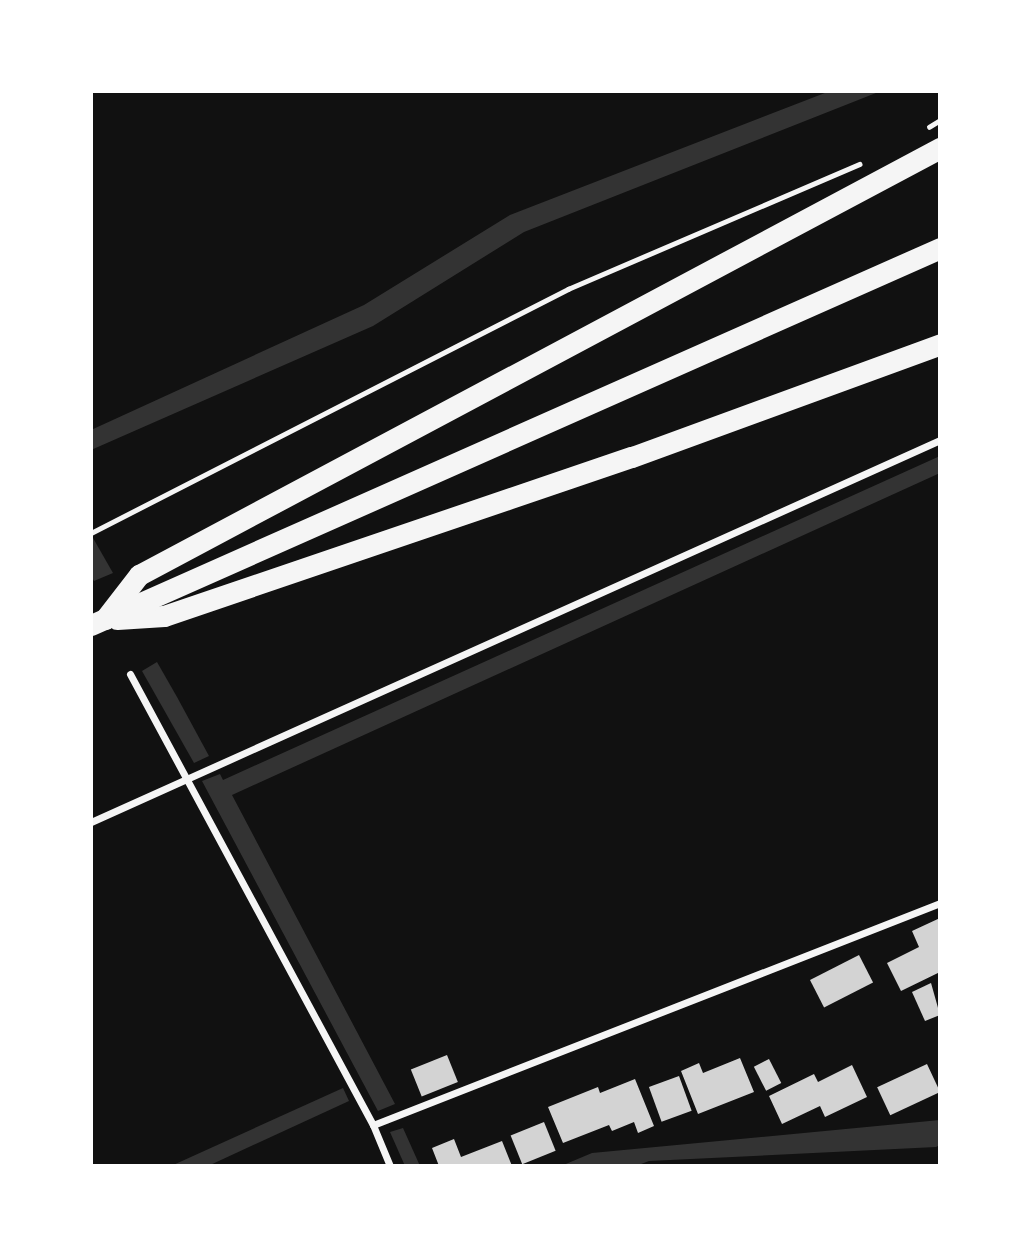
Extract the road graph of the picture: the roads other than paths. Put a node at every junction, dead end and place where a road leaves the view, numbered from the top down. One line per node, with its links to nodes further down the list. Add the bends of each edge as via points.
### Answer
1 (940, 148): 5 (highway, via 139,575)
2 (940, 248): 5 (highway)
3 (940, 344): 5 (highway, via 632,457 164,616)
4 (940, 440): 7 (street)
5 (98, 622)
6 (130, 674): 7 (street)
7 (189, 779): 8 (street); 10 (street)
8 (91, 822)
9 (940, 903): 10 (street)
10 (373, 1125): 11 (street)
11 (390, 1166)

